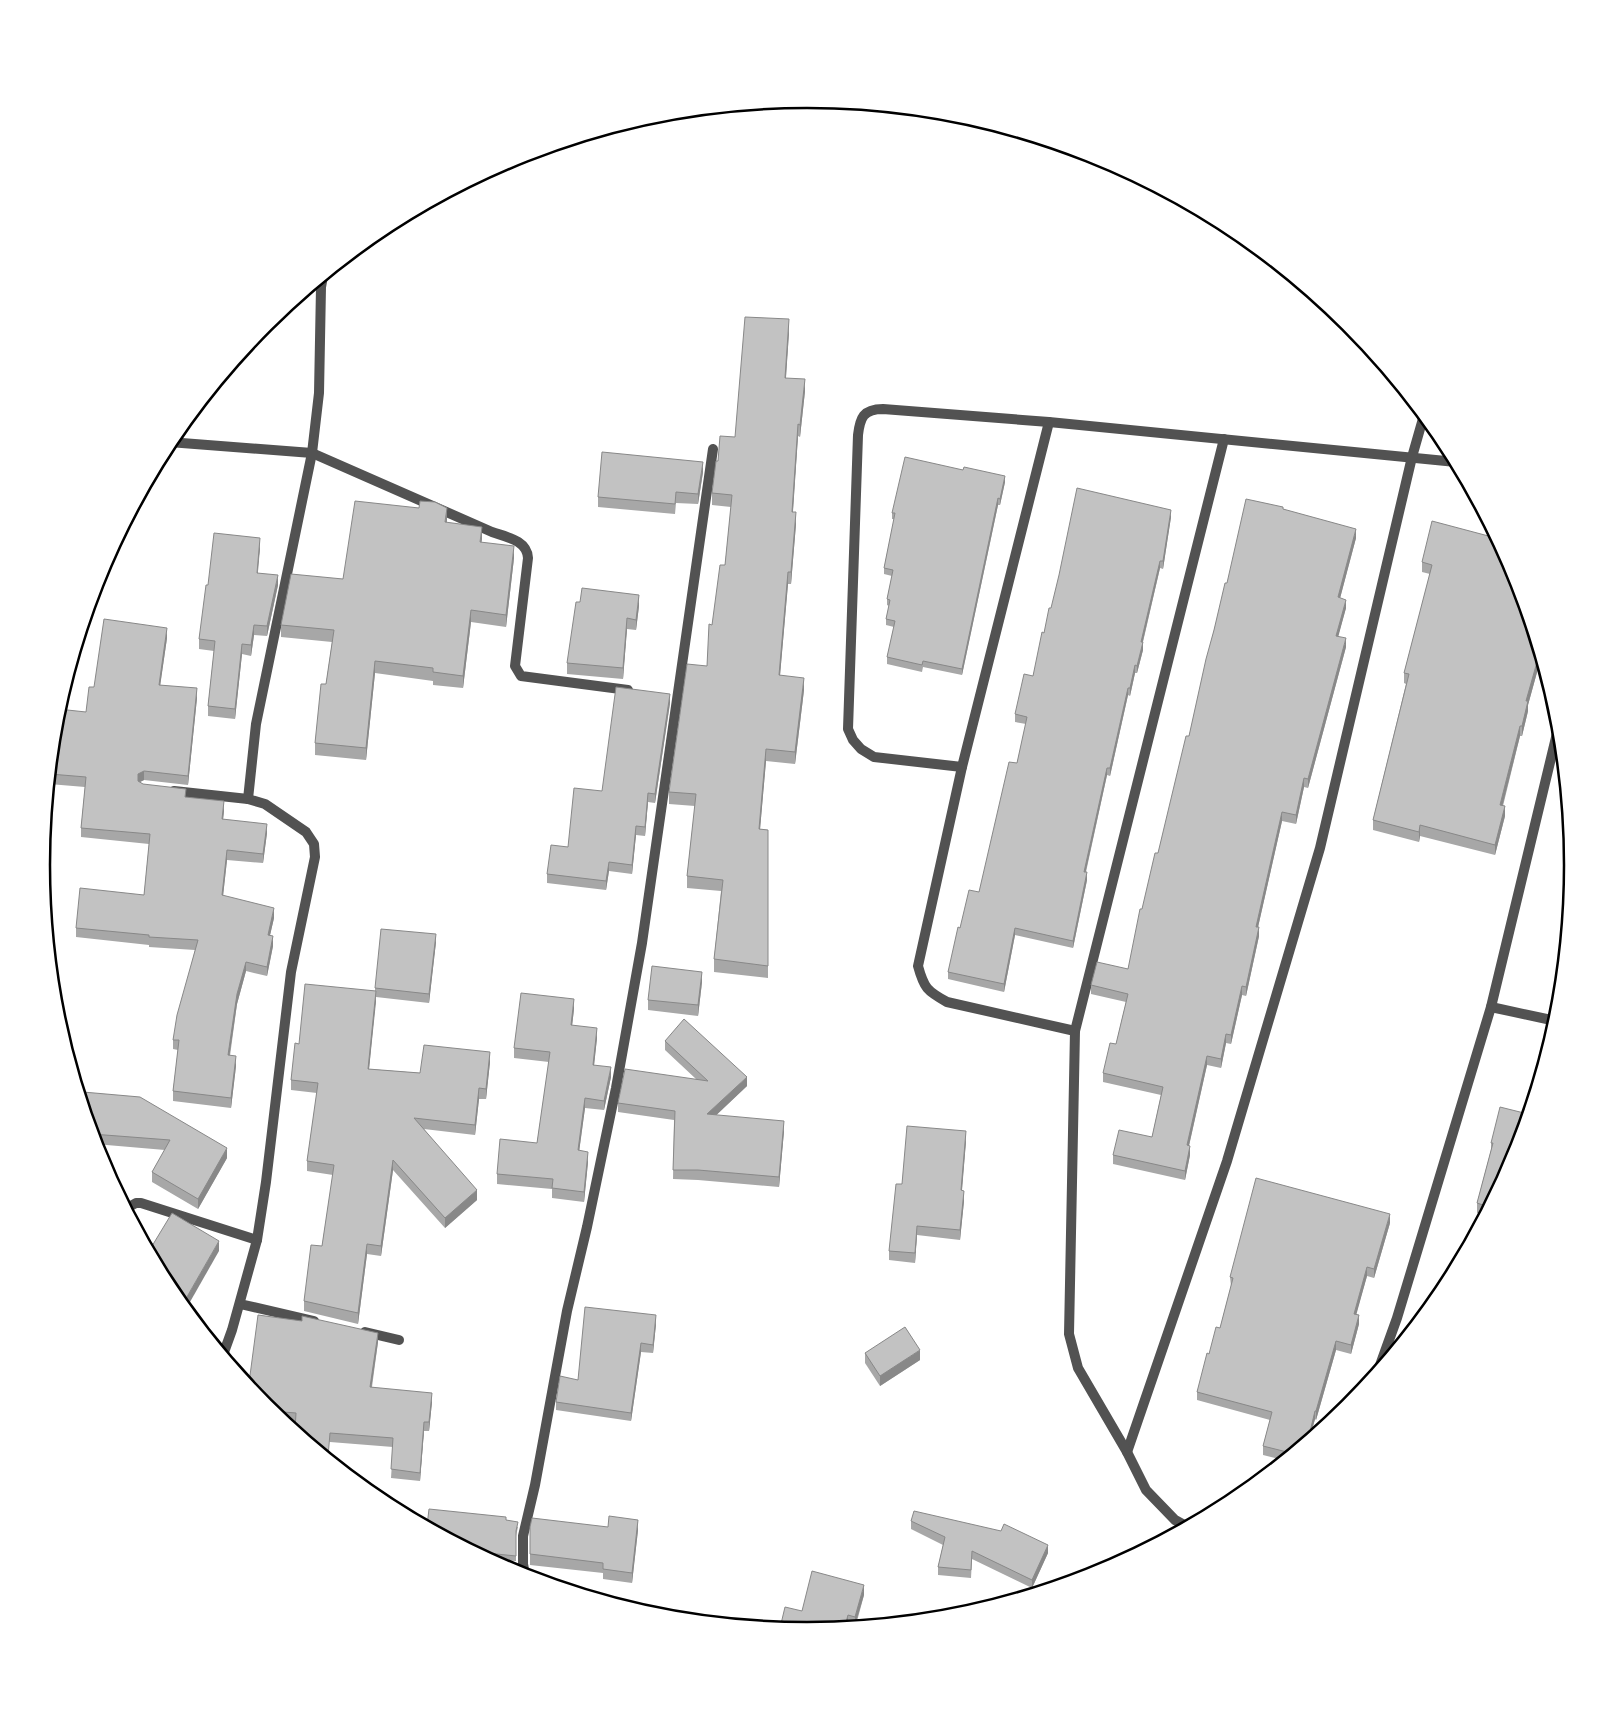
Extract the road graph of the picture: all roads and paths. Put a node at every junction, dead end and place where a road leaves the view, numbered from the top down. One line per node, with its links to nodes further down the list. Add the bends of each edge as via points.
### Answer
1 (322, 284): 7 (street, via 318,393)
2 (1049, 422): 4 (street); 12 (street); 12 (street, via 877,409 864,414 860,421 848,730 860,749 874,757)
3 (1422, 423): 8 (street)
4 (1224, 439): 8 (street); 17 (street)
5 (179, 443): 7 (street)
6 (712, 450): 28 (street, via 672,696 642,943 616,1088 567,1311 536,1485 523,1536)
7 (312, 453): 10 (street, via 526,548 528,558 515,666 521,676); 14 (street, via 256,724)
8 (1412, 457): 9 (street); 26 (street, via 1320,848 1227,1161)
9 (1447, 461)
10 (638, 692)
11 (1554, 745): 15 (street)
12 (962, 767): 17 (street, via 918,966 922,983 947,1002)
13 (162, 789): 14 (street)
14 (248, 799): 19 (street, via 265,804 306,832 314,844 316,857 291,972)
15 (1491, 1007): 16 (street); 25 (street)
16 (1547, 1019)
17 (1075, 1030): 26 (street, via 1069,1334 1078,1368)
18 (131, 1206): 19 (street, via 141,1203)
19 (257, 1240): 20 (street)
20 (240, 1304): 21 (street); 24 (street)
21 (324, 1323)
22 (352, 1330): 23 (street)
23 (398, 1340)
24 (225, 1348)
25 (1384, 1354)
26 (1127, 1452): 27 (street, via 1146,1490)
27 (1180, 1523)
28 (523, 1566)

